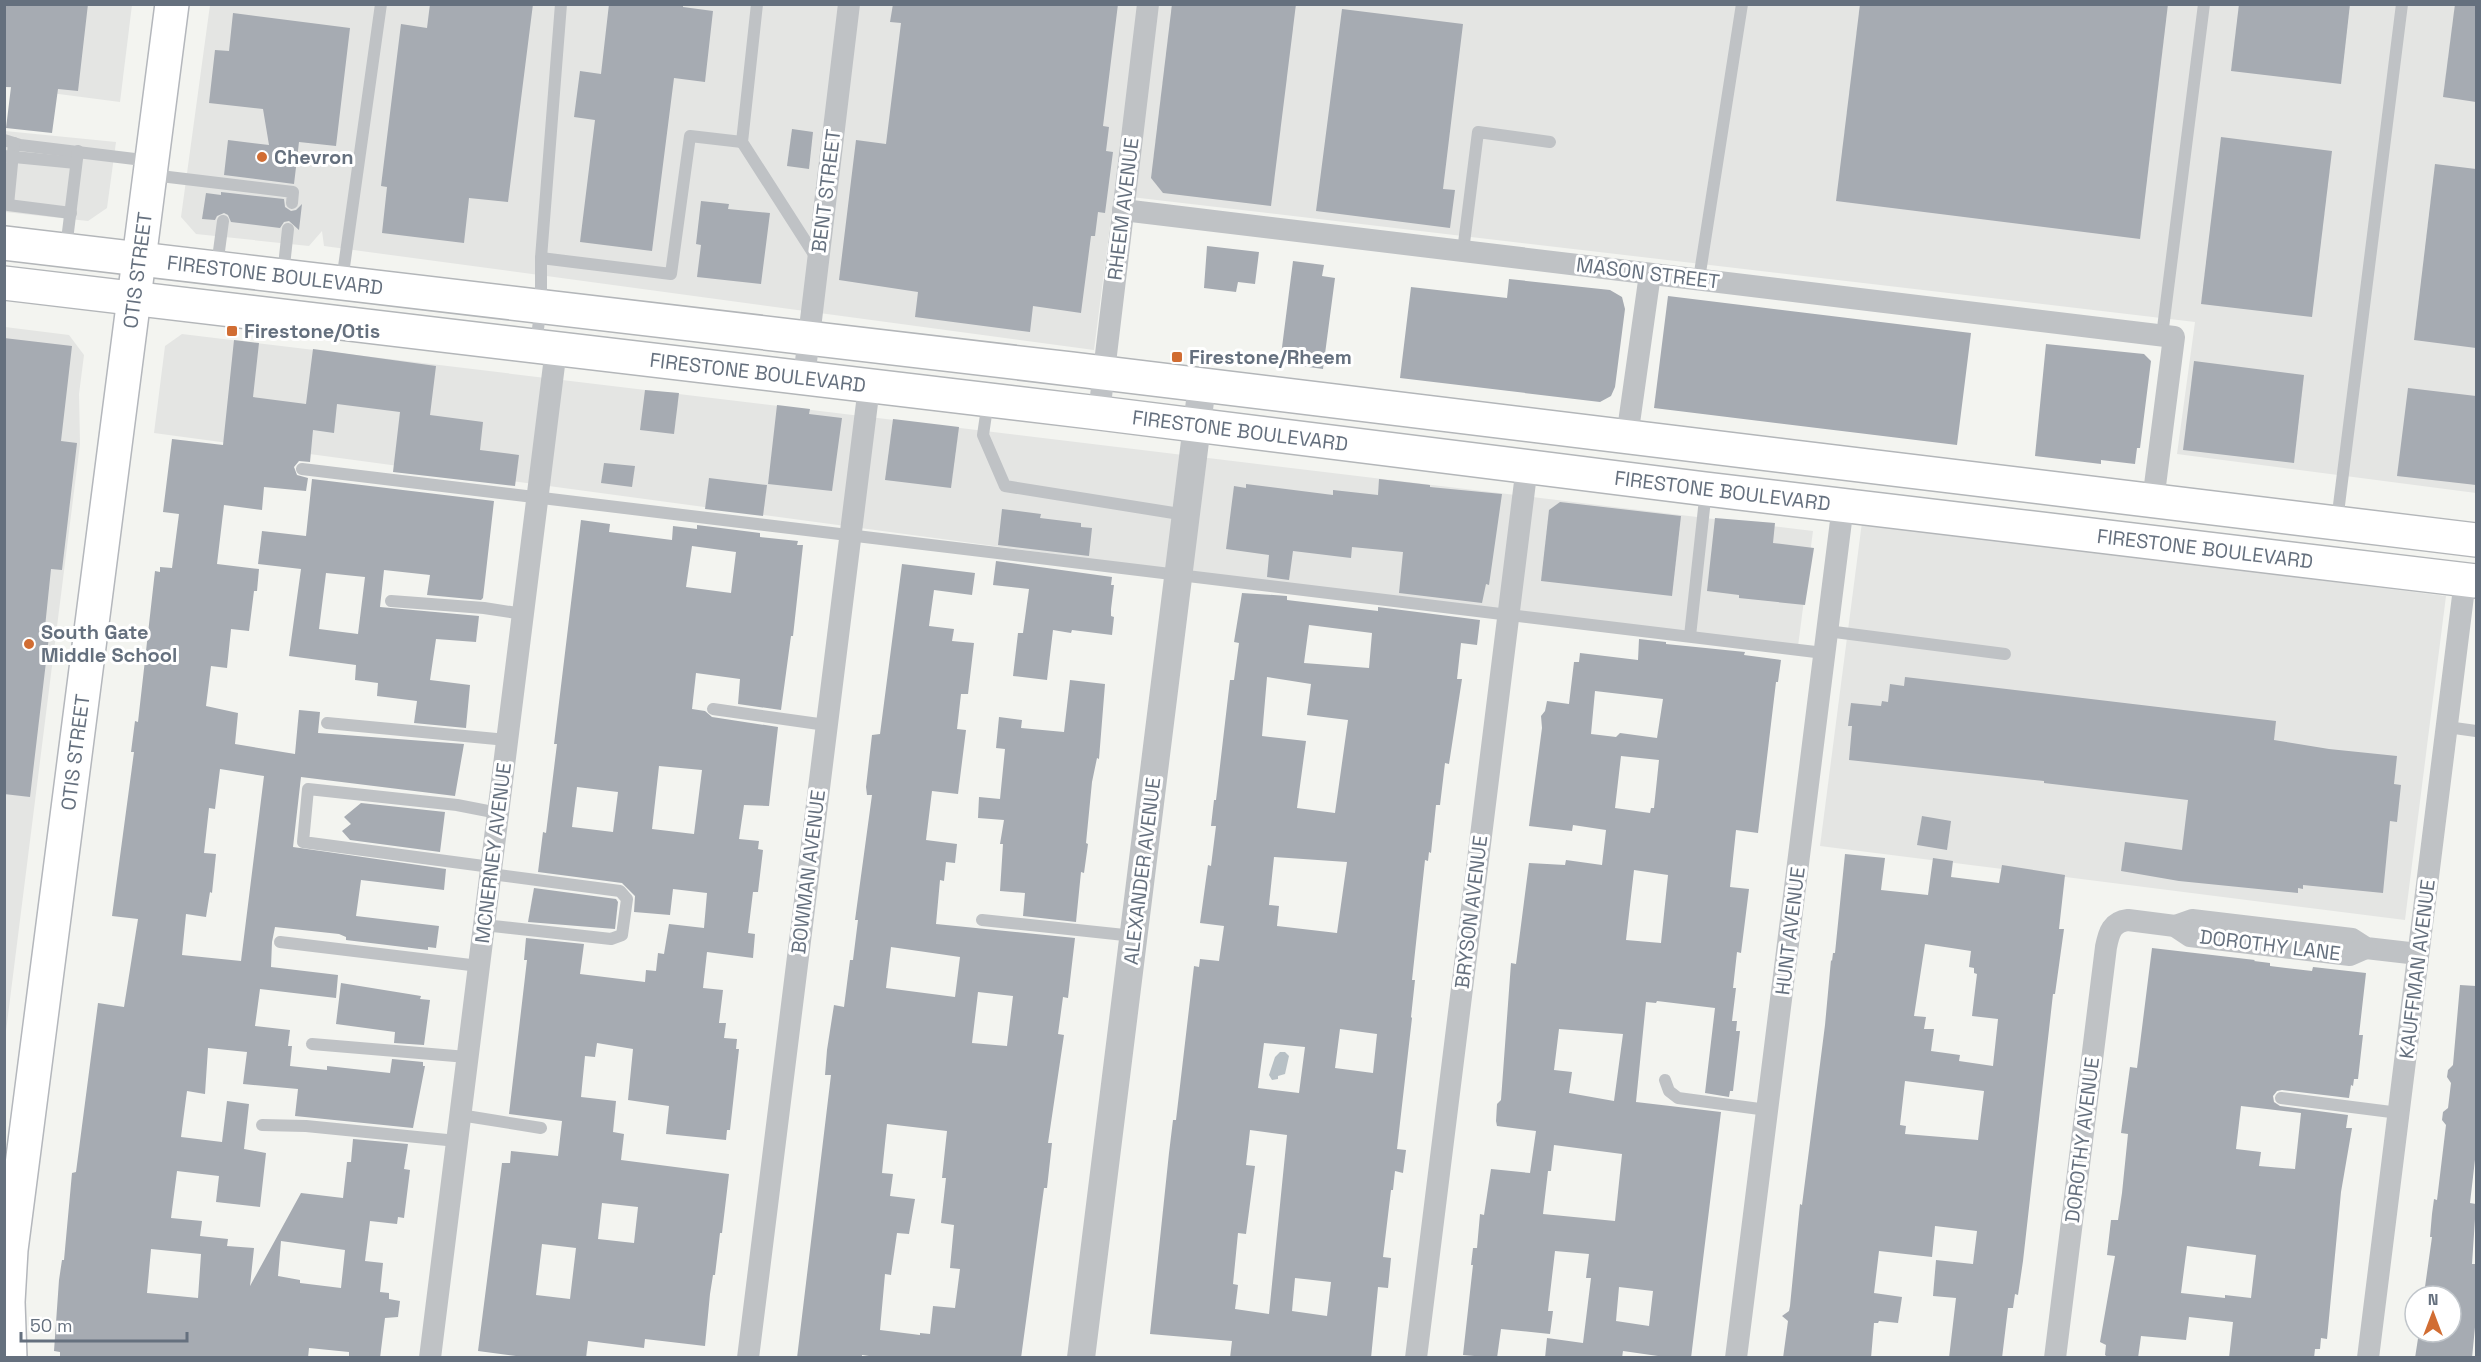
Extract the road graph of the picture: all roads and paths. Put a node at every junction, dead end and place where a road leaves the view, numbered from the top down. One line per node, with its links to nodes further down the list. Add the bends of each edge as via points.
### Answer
1 (172, 4): 15 (main road, OTIS STREET)
2 (381, 4): 31 (lane)
3 (561, 4): 24 (lane)
4 (757, 4): 11 (lane)
5 (849, 4): 26 (street, BENT STREET)
6 (1148, 4): 17 (street, RHEEM AVENUE)
7 (1742, 4): 30 (lane)
8 (2204, 4): 35 (lane)
9 (2402, 4): 53 (lane)
10 (9, 142): 13 (lane); 14 (lane)
11 (741, 142): 24 (lane, via 690,136 671,274); 26 (lane)
12 (1550, 142): 23 (lane, via 1478,132)
13 (9, 156): 14 (lane); 18 (lane, via 8,205)
14 (77, 157): 15 (lane); 18 (lane)
15 (152, 168): 16 (lane, via 227,190 293,192); 25 (main road, OTIS STREET)
16 (291, 203)
17 (1123, 210): 23 (street, MASON STREET); 38 (street, RHEEM AVENUE)
18 (70, 213): 22 (lane)
19 (223, 221): 27 (lane)
20 (288, 229): 29 (lane)
21 (4, 243): 22 (main road, FIRESTONE BOULEVARD)
22 (66, 250): 25 (main road, FIRESTONE BOULEVARD)
23 (1463, 251): 28 (street, MASON STREET)
24 (541, 258): 34 (lane)
25 (140, 259): 27 (main road, FIRESTONE BOULEVARD); 33 (main road, OTIS STREET)
26 (817, 260): 36 (street, BENT STREET)
27 (216, 268): 29 (main road, FIRESTONE BOULEVARD)
28 (1650, 274): 30 (street, MASON STREET); 45 (street)
29 (283, 275): 31 (main road, FIRESTONE BOULEVARD)
30 (1699, 279): 35 (street, MASON STREET)
31 (342, 282): 34 (main road, FIRESTONE BOULEVARD)
32 (4, 283): 33 (main road, FIRESTONE BOULEVARD)
33 (135, 299): 37 (main road, FIRESTONE BOULEVARD); 89 (main road, OTIS STREET, via 10,1250)
34 (541, 306): 36 (main road, FIRESTONE BOULEVARD); 37 (lane)
35 (2168, 336): 50 (street)
36 (808, 338): 38 (main road, FIRESTONE BOULEVARD); 39 (street, BENT STREET)
37 (546, 348): 39 (main road, FIRESTONE BOULEVARD); 49 (street, MCNERNEY AVENUE)
38 (1103, 373): 40 (main road, FIRESTONE BOULEVARD); 43 (street, RHEEM AVENUE)
39 (804, 378): 41 (main road, FIRESTONE BOULEVARD)
40 (1202, 385): 44 (street, ALEXANDER AVENUE); 45 (main road, FIRESTONE BOULEVARD)
41 (868, 387): 42 (main road, FIRESTONE BOULEVARD); 54 (street, BOWMAN AVENUE)
42 (988, 400): 43 (main road, FIRESTONE BOULEVARD); 52 (lane, via 984,435 1005,486)
43 (1099, 413): 44 (main road, FIRESTONE BOULEVARD)
44 (1197, 426): 46 (main road, FIRESTONE BOULEVARD); 52 (street, ALEXANDER AVENUE)
45 (1627, 438): 50 (main road, FIRESTONE BOULEVARD)
46 (1527, 466): 48 (main road, FIRESTONE BOULEVARD); 60 (street, BRYSON AVENUE)
47 (302, 469): 49 (lane)
48 (1706, 489): 51 (main road, FIRESTONE BOULEVARD); 61 (lane)
49 (537, 497): 54 (lane); 59 (street, MCNERNEY AVENUE)
50 (2153, 501): 53 (main road, FIRESTONE BOULEVARD)
51 (1843, 505): 57 (main road, FIRESTONE BOULEVARD); 62 (street, HUNT AVENUE)
52 (1186, 515): 56 (street, ALEXANDER AVENUE)
53 (2337, 524): 55 (main road, FIRESTONE BOULEVARD)
54 (850, 535): 56 (lane); 66 (street, BOWMAN AVENUE)
55 (2476, 540)
56 (1179, 575): 60 (lane); 75 (street, ALEXANDER AVENUE)
57 (2471, 580): 67 (street, KAUFFMAN AVENUE)
58 (391, 601): 59 (lane)
59 (523, 614): 69 (street, MCNERNEY AVENUE)
60 (1508, 614): 61 (lane); 93 (street, BRYSON AVENUE)
61 (1690, 636): 62 (lane)
62 (1826, 642): 63 (lane); 83 (street, HUNT AVENUE)
63 (2005, 654)
64 (713, 709): 66 (lane)
65 (327, 723): 69 (lane)
66 (826, 725): 91 (street, BOWMAN AVENUE)
67 (2447, 727): 68 (lane); 77 (street, KAUFFMAN AVENUE)
68 (2476, 731)
69 (507, 740): 70 (street, MCNERNEY AVENUE)
70 (498, 813): 71 (street, MCNERNEY AVENUE); 71 (lane, via 308,789 303,842)
71 (491, 870): 74 (street, MCNERNEY AVENUE); 74 (lane, via 620,891 627,899 622,935 611,939)
72 (982, 920): 75 (lane)
73 (2114, 924): 77 (street, DOROTHY LANE, via 2128,920 2175,926 2192,920 2352,939 2366,948); 95 (street, DOROTHY AVENUE, via 2106,947)
74 (484, 925): 78 (street, MCNERNEY AVENUE)
75 (1134, 936): 92 (street, ALEXANDER AVENUE)
76 (280, 942): 78 (lane)
77 (2418, 954): 84 (street, KAUFFMAN AVENUE)
78 (479, 966): 80 (street, MCNERNEY AVENUE)
79 (312, 1044): 80 (lane)
80 (467, 1057): 85 (street, MCNERNEY AVENUE)
81 (1665, 1080): 83 (lane, via 1669,1091 1678,1098)
82 (2281, 1098): 84 (lane)
83 (1767, 1110): 94 (street, HUNT AVENUE)
84 (2399, 1113): 96 (street, KAUFFMAN AVENUE)
85 (460, 1115): 87 (lane); 88 (street, MCNERNEY AVENUE)
86 (262, 1125): 88 (lane)
87 (541, 1128)
88 (457, 1141): 90 (street, MCNERNEY AVENUE)
89 (10, 1358)
90 (430, 1358)
91 (748, 1358)
92 (1082, 1358)
93 (1416, 1358)
94 (1736, 1358)
95 (2055, 1358)
96 (2368, 1358)

